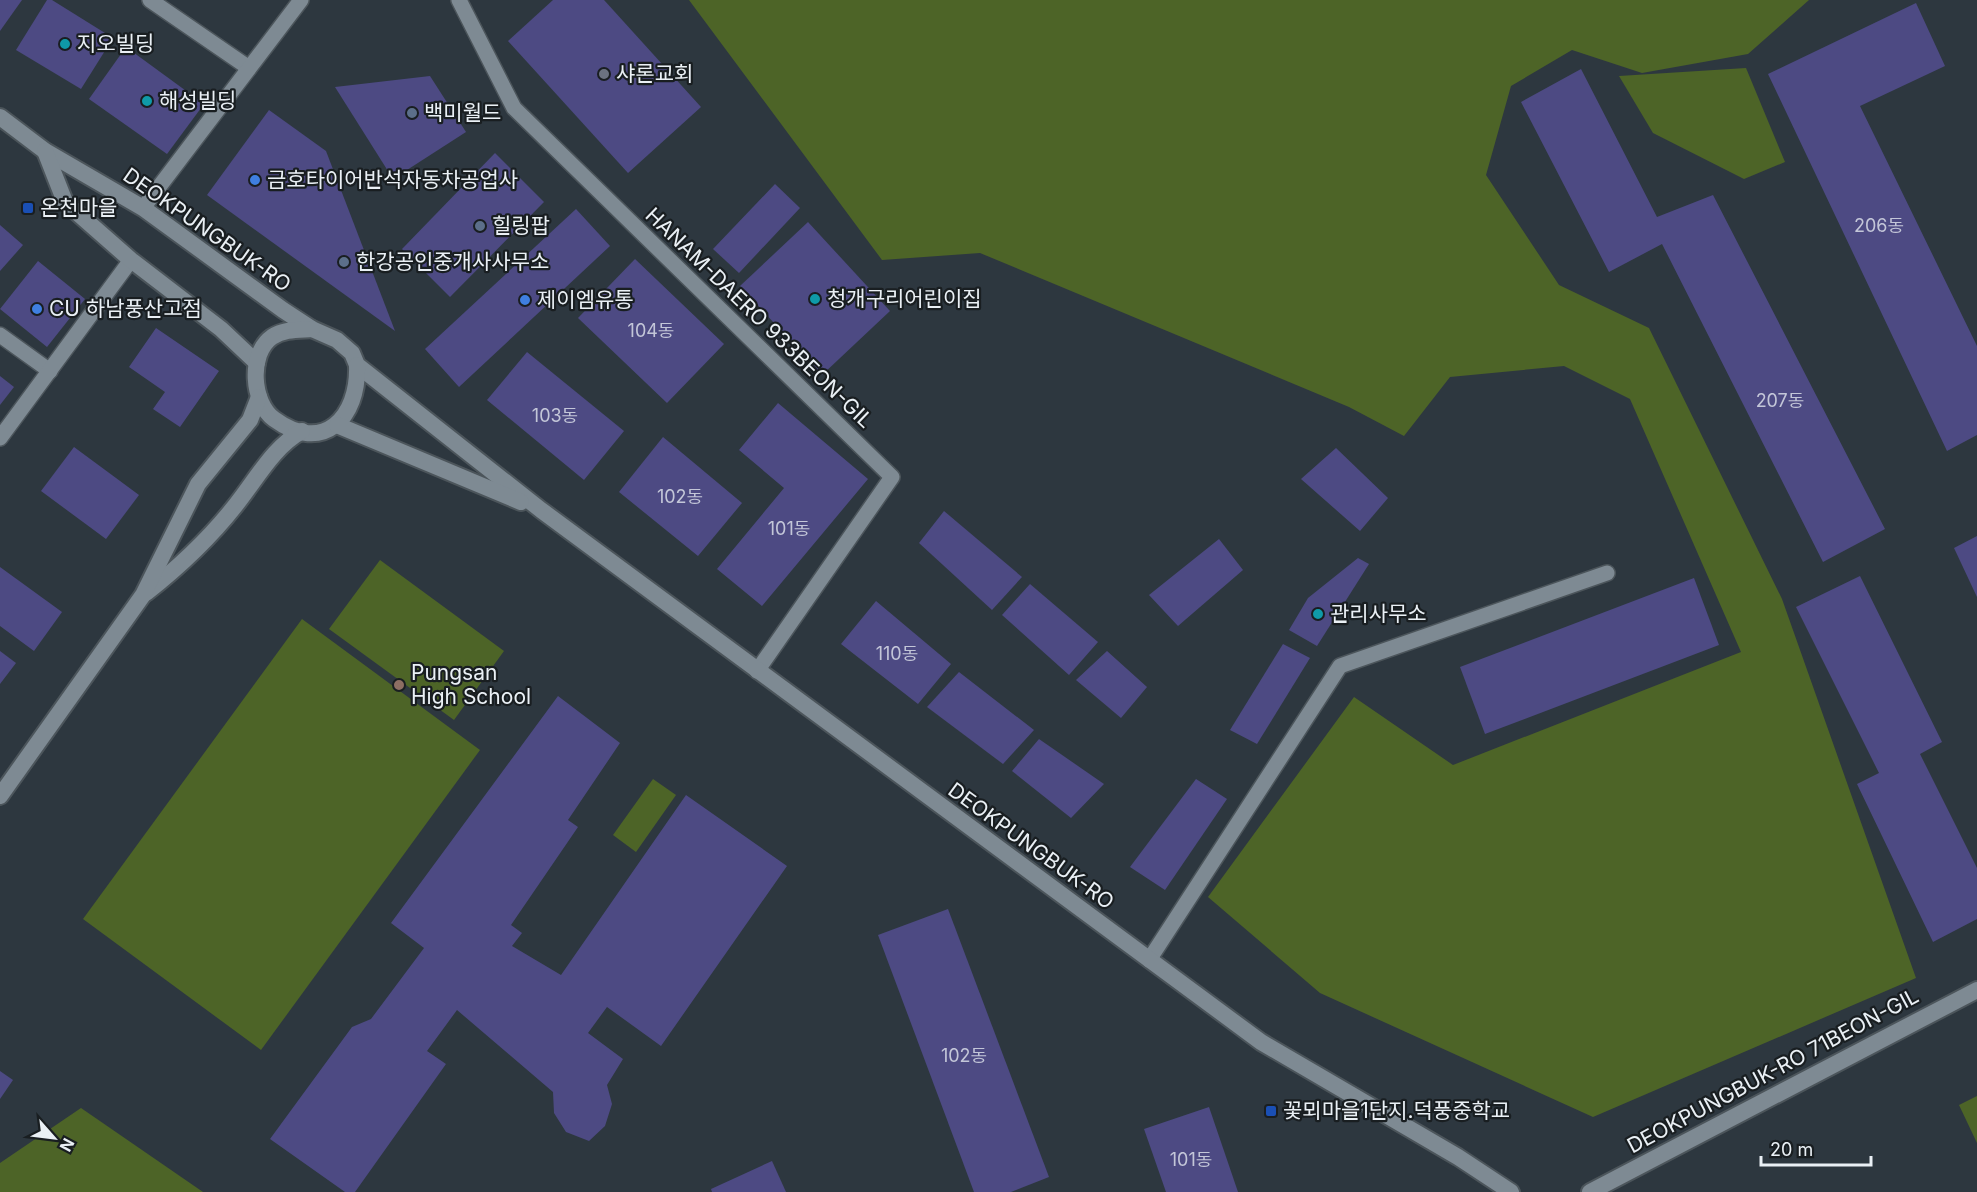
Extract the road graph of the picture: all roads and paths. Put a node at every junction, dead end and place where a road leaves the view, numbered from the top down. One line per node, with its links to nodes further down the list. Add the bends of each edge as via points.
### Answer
1 (150, 0): 4 (lane)
2 (301, 0): 4 (lane)
3 (459, 0): 21 (lane, HANAM-DAERO 933BEON-GIL, via 514,108 892,477)
4 (249, 68): 7 (lane)
5 (0, 117): 6 (street, DEOKPUNGBUK-RO)
6 (45, 151): 7 (street, DEOKPUNGBUK-RO); 8 (street, via 65,202)
7 (143, 208): 9 (street, DEOKPUNGBUK-RO)
8 (131, 260): 11 (street, via 221,329); 13 (lane)
9 (312, 329): 11 (street, via 286,331 272,338); 12 (street, DEOKPUNGBUK-RO, via 337,340 352,353)
10 (0, 335): 13 (lane)
11 (257, 363): 14 (street)
12 (357, 365): 15 (street, via 358,387 351,406); 18 (street, DEOKPUNGBUK-RO)
13 (50, 371): 17 (lane)
14 (259, 397): 16 (street, via 260,404 273,418); 20 (street, via 250,420 198,484)
15 (337, 425): 16 (street, via 313,433); 18 (street, DEOKPUNGBUK-RO)
16 (302, 431): 20 (street, via 284,441 234,507 182,565)
17 (0, 438)
18 (542, 510): 21 (street, DEOKPUNGBUK-RO)
19 (1607, 573): 23 (lane, via 1340,666)
20 (143, 595): 22 (street)
21 (757, 671): 23 (street, DEOKPUNGBUK-RO)
22 (0, 796)
23 (1149, 960): 25 (street, DEOKPUNGBUK-RO, via 1261,1042)
24 (1977, 990): 26 (street, DEOKPUNGBUK-RO 71BEON-GIL)
25 (1511, 1192)
26 (1590, 1192)

